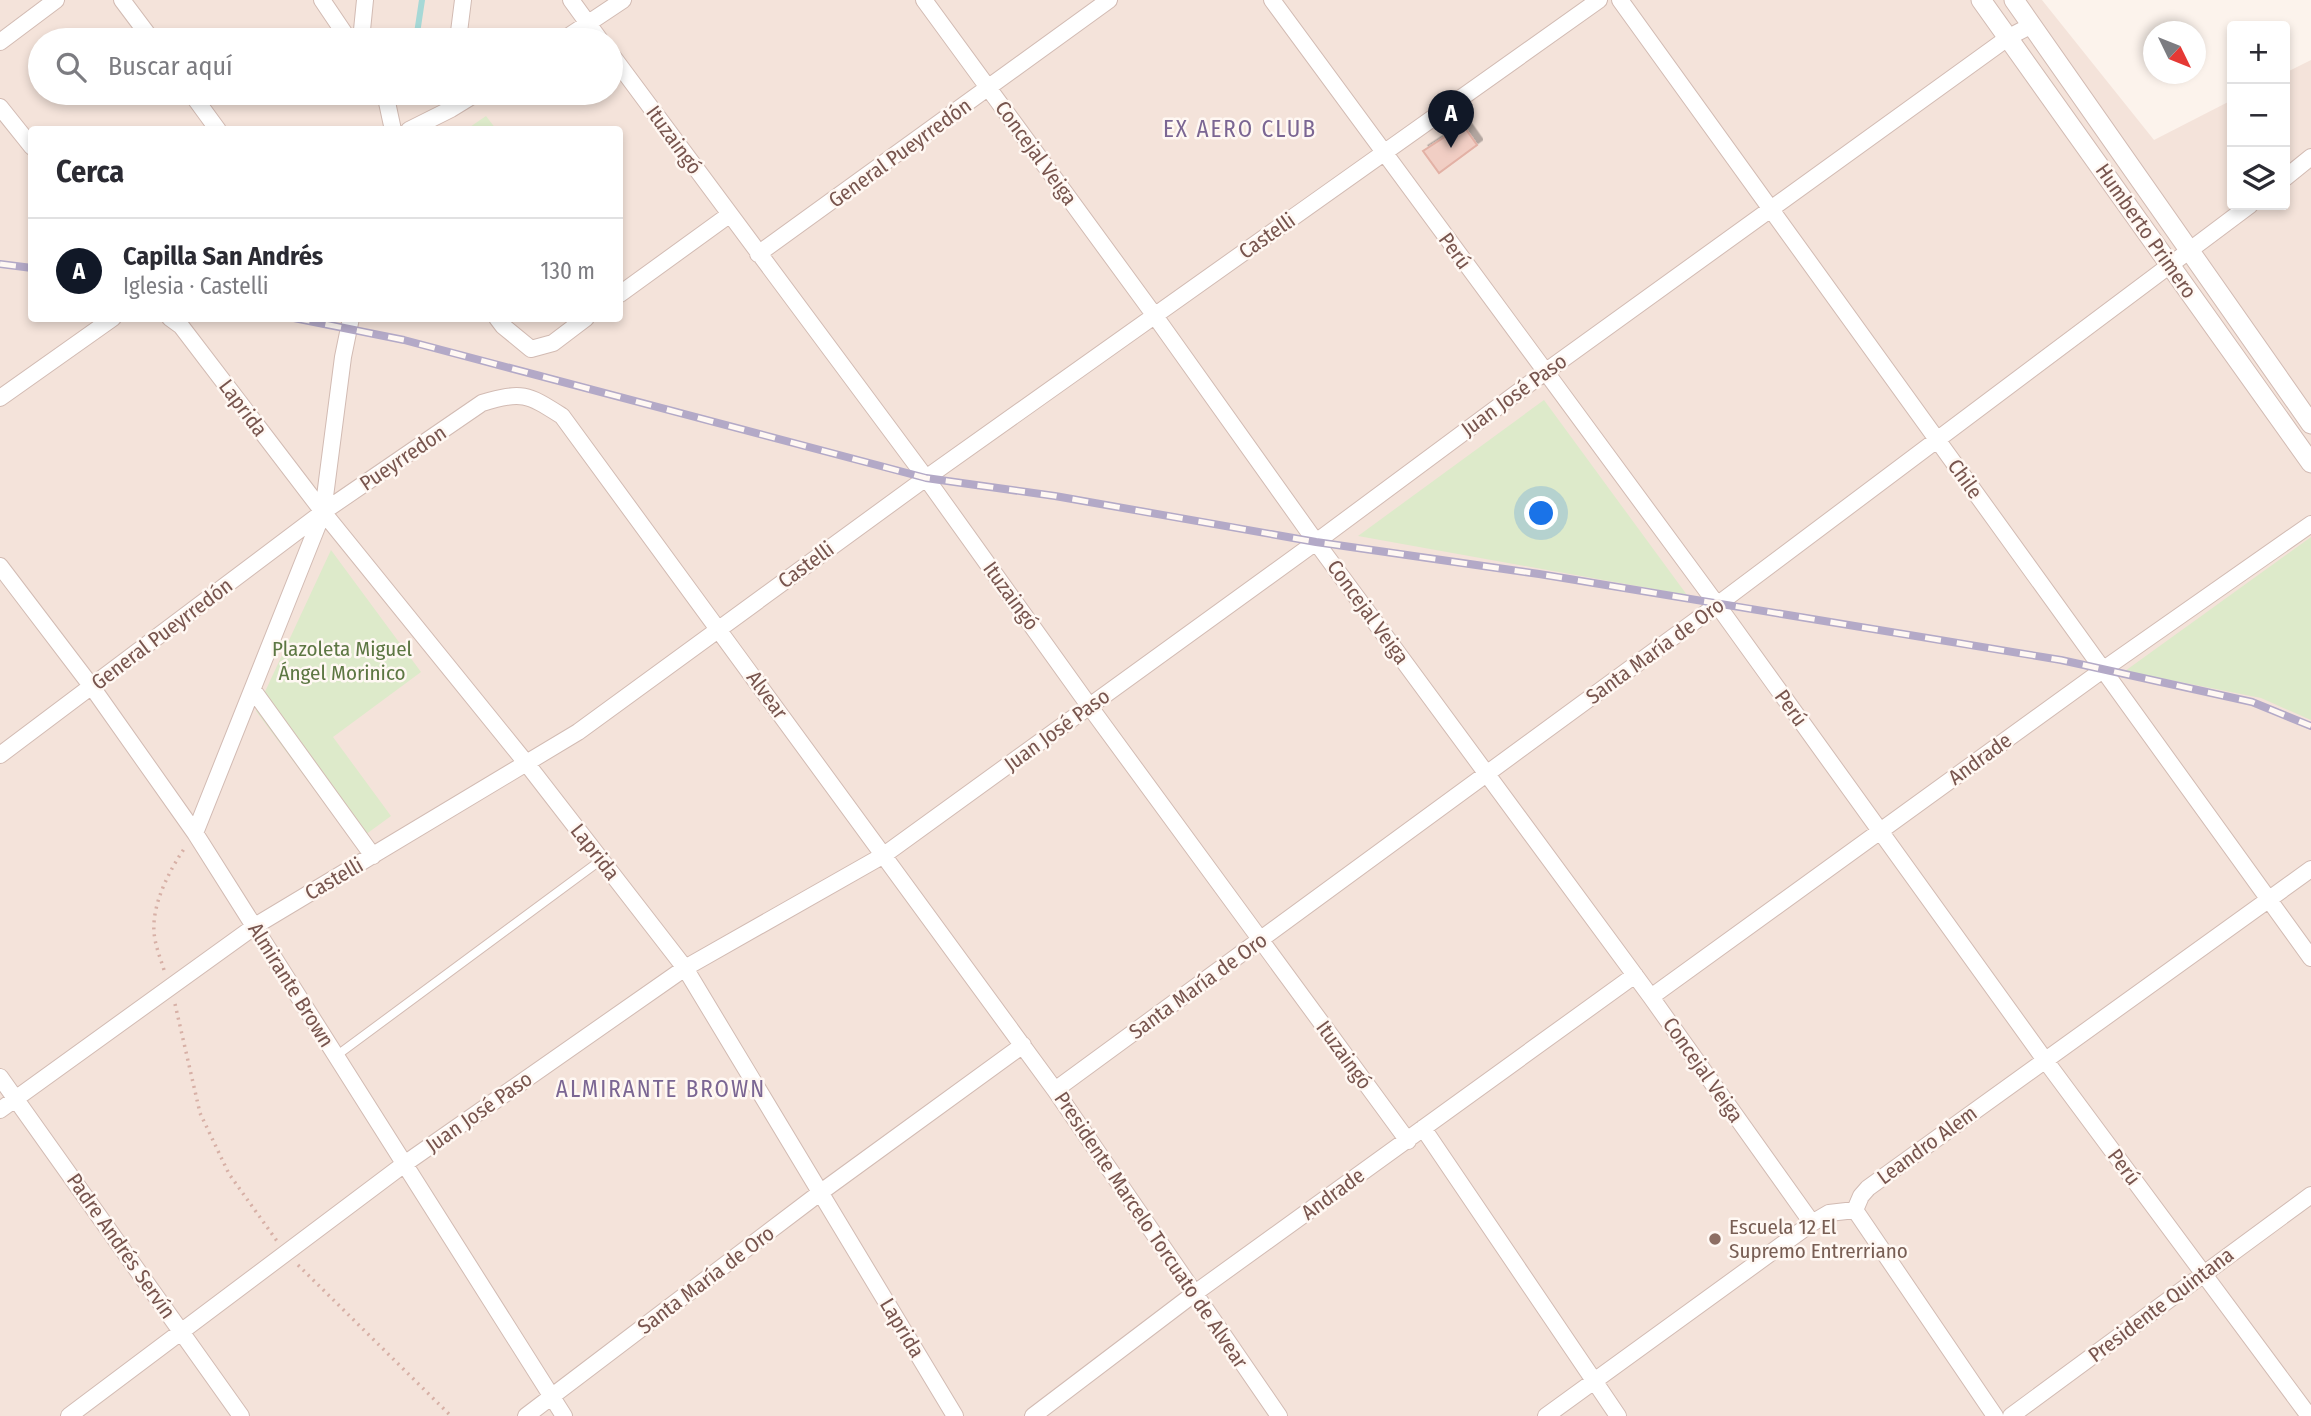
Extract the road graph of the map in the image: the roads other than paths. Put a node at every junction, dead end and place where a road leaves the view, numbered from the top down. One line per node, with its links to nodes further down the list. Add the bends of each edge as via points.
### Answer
1 (56, 0): 24 (street)
2 (122, 0): 17 (street)
3 (322, 0): 18 (street)
4 (365, 0): 19 (street)
5 (463, 0): 20 (street)
6 (570, 0): 15 (street)
7 (623, 0): 15 (street)
8 (924, 0): 26 (street, Concejal Veiga)
9 (1109, 0): 26 (street, General Pueyrredón)
10 (1272, 0): 35 (street, Perú)
11 (1599, 0): 35 (street, Castelli)
12 (1620, 0): 38 (street, Chile)
13 (1981, 0): 23 (street, Humberto Primero)
14 (2014, 0): 16 (street, Humberto Primero)
15 (589, 24): 21 (street); 22 (street)
16 (2032, 25): 23 (street, Juan José Paso); 41 (street, Humberto Primero)
17 (143, 28)
18 (341, 28)
19 (362, 28)
20 (460, 28)
21 (582, 28)
22 (592, 28)
23 (2009, 37): 38 (street, Juan José Paso); 43 (street, Humberto Primero)
24 (0, 42)
25 (623, 70): 40 (street, Ituzaingó)
26 (989, 89): 42 (street, General Pueyrredón); 45 (street, Concejal Veiga)
27 (200, 105): 31 (street)
28 (387, 105): 32 (street)
29 (446, 105): 33 (street)
30 (0, 107): 34 (street)
31 (215, 126)
32 (392, 126)
33 (415, 126)
34 (28, 142)
35 (1383, 153): 45 (street, Castelli); 51 (street, Perú)
36 (2311, 157): 37 (street)
37 (2290, 173)
38 (1772, 208): 51 (street, Juan José Paso); 55 (street, Chile)
39 (2243, 210): 41 (street, Santa María de Oro)
40 (729, 215): 42 (street, Ituzaingó); 44 (street)
41 (2190, 251): 43 (street, Santa María de Oro); 54 (street, Humberto Primero)
42 (758, 254): 57 (street, Ituzaingó)
43 (2171, 266): 55 (street, Santa María de Oro); 56 (street, Humberto Primero)
44 (623, 292)
45 (1155, 316): 57 (street, Castelli); 60 (street, Concejal Veiga)
46 (107, 322): 52 (street)
47 (176, 322): 58 (street, Laprida)
48 (350, 322): 58 (street)
49 (500, 322): 50 (street, via 531,349 553,342)
50 (580, 322)
51 (1545, 372): 60 (street, Juan José Paso); 62 (street, Perú)
52 (0, 398)
53 (482, 403): 58 (street, Pueyrredon); 63 (street, Alvear, via 510,395 535,398 562,416)
54 (2311, 424)
55 (1936, 441): 62 (street, Santa María de Oro); 64 (street, Chile)
56 (2311, 463)
57 (926, 478): 63 (street, Castelli); 67 (street, Ituzaingó)
58 (323, 512): 65 (street, General Pueyrredón); 66 (street); 69 (street, Laprida)
59 (2311, 524): 64 (street, Andrade)
60 (1316, 542): 67 (street, Juan José Paso); 70 (street, Concejal Veiga)
61 (0, 566): 65 (street, Almirante Brown)
62 (1717, 605): 70 (street, Santa María de Oro); 71 (street, Perú)
63 (719, 629): 69 (street, Castelli); 73 (street, Alvear)
64 (2104, 669): 71 (street, Andrade); 77 (street, Chile)
65 (92, 687): 68 (street, General Pueyrredón); 72 (street, Almirante Brown)
66 (253, 690): 72 (street); 74 (street)
67 (1090, 707): 73 (street, Juan José Paso); 79 (street, Ituzaingó)
68 (0, 755)
69 (527, 764): 74 (street, Castelli); 75 (street, Laprida)
70 (1487, 774): 79 (street, Santa María de Oro); 82 (street, Concejal Veiga)
71 (1880, 832): 83 (street, Andrade); 86 (street, Perú)
72 (195, 833): 78 (street, Almirante Brown)
73 (884, 855): 81 (street, Juan José Paso); 84 (street, Alvear)
74 (373, 856): 78 (street, Castelli)
75 (601, 860): 81 (street, Laprida); 85 (lane)
76 (2311, 869): 77 (street, Leandro Alem)
77 (2269, 899): 80 (street, Chile); 86 (street, Leandro Alem)
78 (254, 926): 85 (street, Almirante Brown); 89 (street, Castelli)
79 (1260, 940): 88 (street, Santa María de Oro); 92 (street, Ituzaingó)
80 (2311, 958)
81 (685, 968): 93 (street, Juan José Paso); 94 (street, Laprida)
82 (1635, 975): 83 (street, Concejal Veiga); 91 (street, Andrade)
83 (1651, 997): 97 (street, Concejal Veiga)
84 (1023, 1045): 88 (street, Presidente Marcelo Torcuato de Alvear); 94 (street, Santa María de Oro)
85 (335, 1056): 93 (street, Almirante Brown)
86 (2045, 1060): 96 (street, Leandro Alem, via 1868,1188); 98 (street, Perú)
87 (0, 1077): 89 (street, Padre Andrés Servín)
88 (1055, 1090): 99 (street, Presidente Marcelo Torcuato de Alvear)
89 (16, 1098): 90 (street, Castelli); 100 (street, Padre Andrés Servín)
90 (0, 1110)
91 (1423, 1128): 92 (street, Andrade); 101 (street)
92 (1408, 1141): 99 (street, Andrade)
93 (404, 1165): 100 (street, Juan José Paso); 102 (street, Almirante Brown)
94 (821, 1192): 102 (street, Santa María de Oro); 107 (street, Laprida)
95 (2311, 1195): 98 (street, Presidente Quintana)
96 (1855, 1210): 97 (street, via 1829,1213); 112 (street)
97 (1812, 1223): 101 (street)
98 (2203, 1274): 113 (street, Presidente Quintana); 114 (street, Perú)
99 (1195, 1293): 108 (street, Andrade); 109 (street, Presidente Marcelo Torcuato de Alvear)
100 (181, 1331): 103 (street, Juan José Paso); 104 (street, Padre Andrés Servín)
101 (1594, 1381): 110 (street); 111 (street)
102 (552, 1396): 105 (street, Santa María de Oro); 106 (street, Almirante Brown)
103 (69, 1416)
104 (241, 1416)
105 (526, 1416)
106 (564, 1416)
107 (955, 1416)
108 (1033, 1416)
109 (1279, 1416)
110 (1546, 1416)
111 (1618, 1416)
112 (1995, 1416)
113 (2011, 1416)
114 (2309, 1416)

